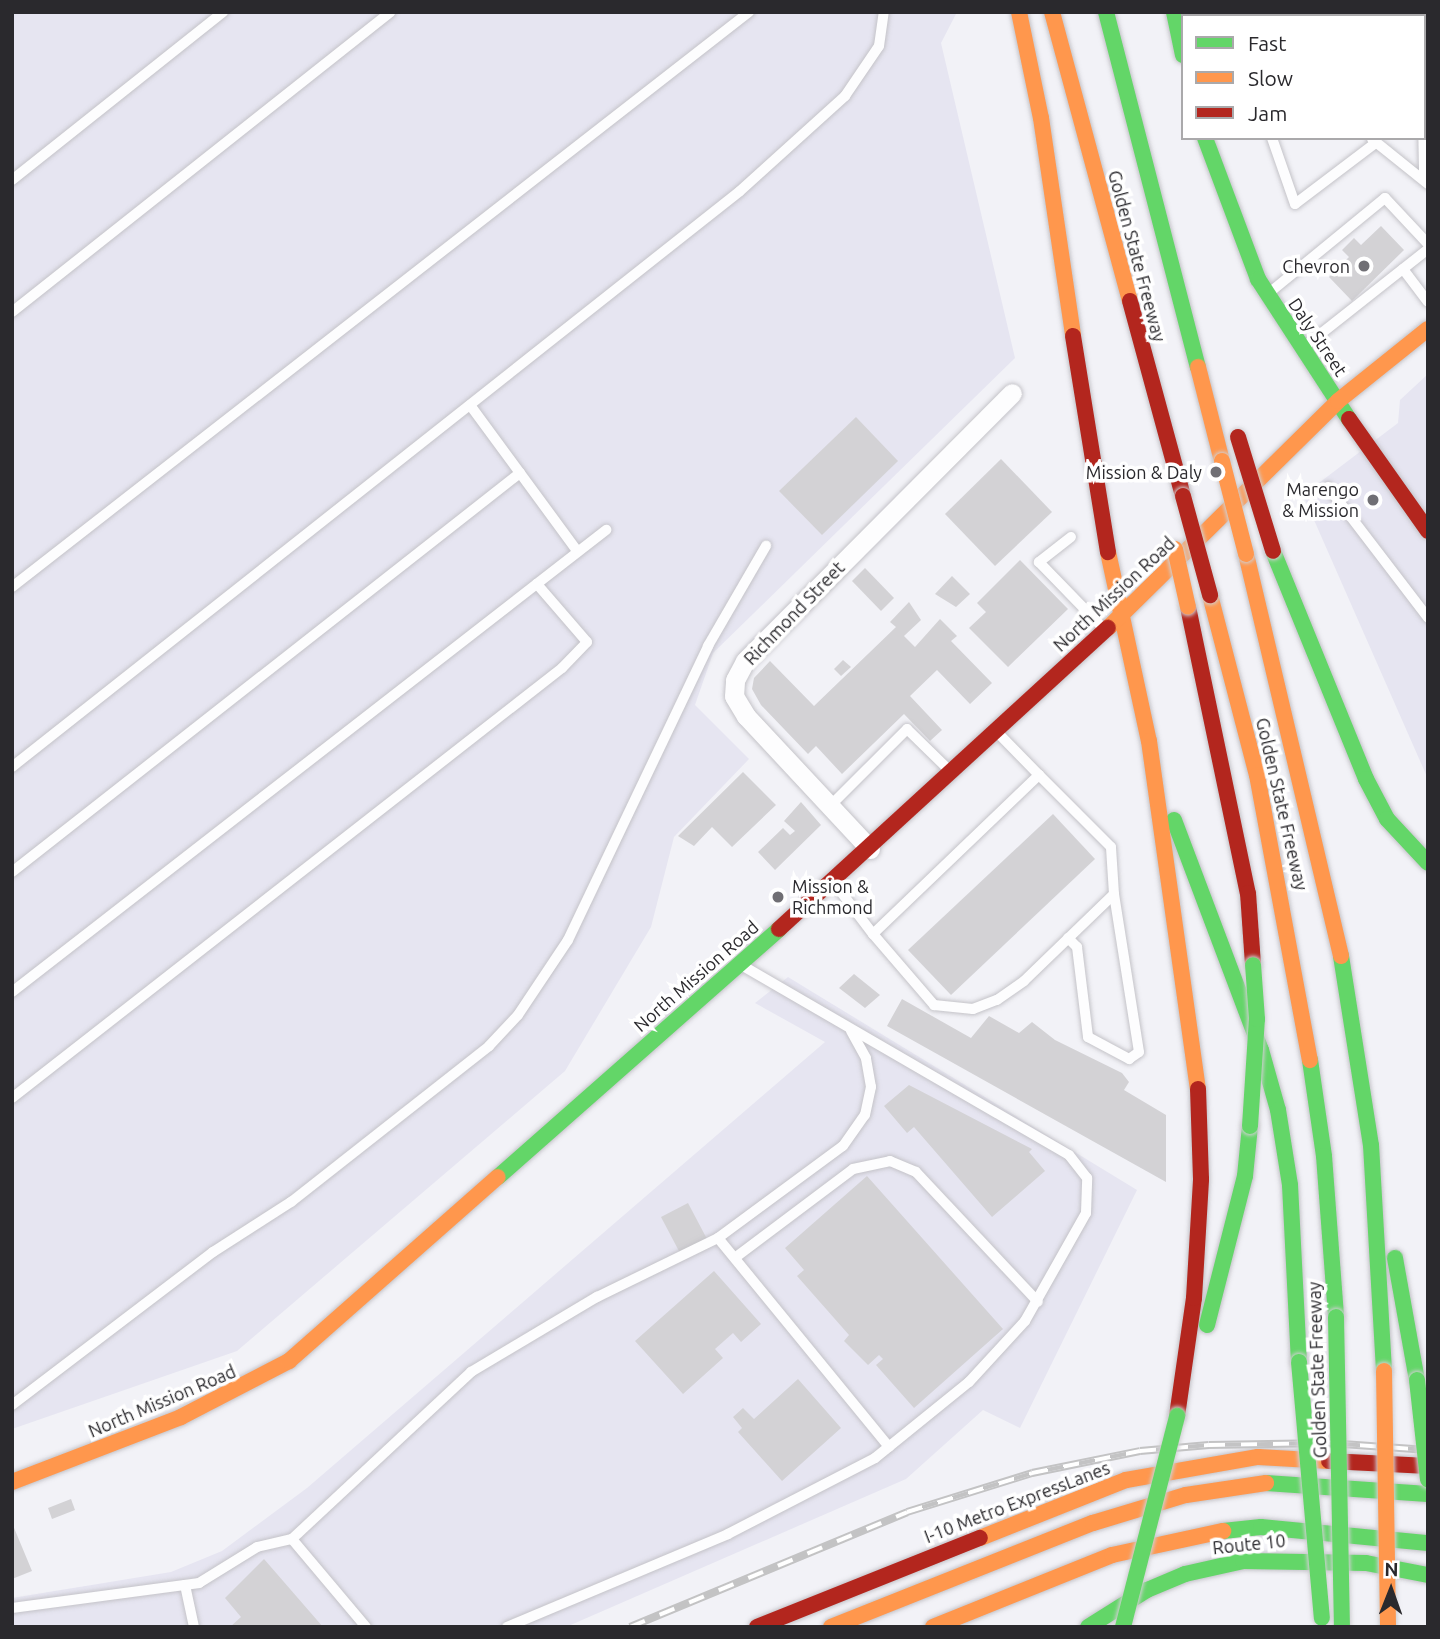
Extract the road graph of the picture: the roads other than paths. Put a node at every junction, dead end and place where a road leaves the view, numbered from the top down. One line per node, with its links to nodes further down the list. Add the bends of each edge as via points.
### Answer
1 (223, 12): 17 (lane)
2 (391, 12): 24 (lane)
3 (749, 12): 41 (lane)
4 (884, 12): 29 (lane, via 879,46 845,96 740,191)
5 (1019, 12): 42 (main road, via 1041,118 1096,498)
6 (1052, 12): 30 (main road, Golden State Freeway)
7 (1106, 12): 20 (main road, Golden State Freeway)
8 (1174, 12): 10 (main road)
9 (1426, 34): 11 (street)
10 (1181, 45)
11 (1427, 55): 12 (street)
12 (1427, 117): 16 (street)
13 (1206, 140): 22 (main road, Daly Street, via 1228,211)
14 (1273, 140): 15 (lane, via 1295,204)
15 (1373, 141): 18 (lane)
16 (1428, 174)
17 (12, 180)
18 (1428, 184)
19 (1428, 247): 21 (lane); 22 (lane, via 1385,198)
20 (1169, 256): 52 (main road, bridge, via 1233,424 1273,551 1366,779 1387,819); 62 (main road, Golden State Freeway, bridge, via 1327,880)
21 (1402, 269): 23 (lane); 26 (lane)
22 (1267, 294): 26 (main road, Daly Street)
23 (1428, 302)
24 (12, 312)
25 (1428, 330): 28 (main road, North Mission Road)
26 (1300, 350): 28 (main road, Daly Street)
27 (1012, 393): 50 (street, Richmond Street, via 745,661 735,680 734,696 746,716)
28 (1338, 401): 36 (main road, Daly Street); 42 (main road, North Mission Road)
29 (470, 405): 31 (lane); 47 (lane)
30 (1165, 433): 33 (main road); 91 (main road, Golden State Freeway, bridge, via 1257,775 1293,950 1324,1156 1336,1317)
31 (520, 473): 39 (lane); 53 (lane)
32 (1328, 487): 43 (lane)
33 (1167, 502)
34 (1170, 529): 67 (main road, bridge, via 1248,893 1257,1018 1245,1176 1210,1315)
35 (606, 530): 39 (lane)
36 (1428, 531)
37 (1071, 537): 44 (lane, via 1039,562)
38 (766, 546): 66 (lane, via 708,646 568,940 519,1015 489,1046 291,1202 213,1252)
39 (578, 552): 40 (lane)
40 (537, 584): 59 (lane); 61 (lane, via 587,642 562,668)
41 (12, 587)
42 (1123, 615): 44 (main road, North Mission Road); 46 (main road)
43 (1428, 618)
44 (1105, 631): 45 (main road, North Mission Road)
45 (996, 731): 48 (main road, North Mission Road); 49 (lane)
46 (1149, 741): 67 (main road, via 1198,1082 1201,1179 1194,1298); 90 (main road, bridge, via 1197,890 1261,1050 1278,1110 1290,1185 1299,1362)
47 (12, 767)
48 (951, 773): 50 (lane, via 907,729); 51 (main road, North Mission Road)
49 (1039, 775): 55 (lane, via 1111,847); 56 (lane)
50 (830, 806): 51 (street, Richmond Street)
51 (870, 849): 54 (main road, North Mission Road)
52 (1428, 863)
53 (12, 872)
54 (833, 881): 56 (lane); 58 (main road, North Mission Road)
55 (1114, 894): 57 (lane); 57 (lane, via 1139,1052 1129,1059 1088,1037 1077,947)
56 (873, 934): 57 (lane, via 934,1005 953,1010 997,1000)
57 (1068, 938)
58 (740, 964): 60 (lane); 71 (main road, North Mission Road, via 289,1360 241,1390 181,1417)
59 (12, 992)
60 (846, 1026): 63 (lane, via 863,1049 870,1077 868,1106 856,1132); 65 (lane, via 1069,1155 1081,1168 1089,1190 1086,1213)
61 (12, 1098)
62 (1371, 1145): 70 (main road, bridge, via 1417,1380); 92 (main road, Golden State Freeway, bridge, via 1384,1371)
63 (718, 1238): 64 (lane); 76 (lane, via 597,1297 471,1372)
64 (736, 1257): 65 (lane, via 853,1169 890,1161 916,1172); 68 (lane)
65 (1038, 1302): 68 (lane, via 969,1382)
66 (12, 1405)
67 (1177, 1416): 89 (main road, bridge)
68 (889, 1447): 84 (lane, via 728,1534)
69 (1428, 1466): 85 (main road, I-10 Metro ExpressLanes, via 1258,1457 1126,1480)
70 (1428, 1479)
71 (12, 1482)
72 (1428, 1494): 86 (main road, via 1273,1482 1186,1495 1093,1523)
73 (1361, 1534): 75 (main road); 78 (main road); 87 (main road, via 1261,1527 1149,1544)
74 (1428, 1535): 75 (main road)
75 (1401, 1538): 77 (main road)
76 (292, 1539): 80 (lane, via 257,1547 199,1583); 83 (lane)
77 (1428, 1543)
78 (1428, 1550)
79 (1428, 1575): 88 (main road, Route 10, via 1353,1562 1243,1561 1185,1574 1147,1590)
80 (185, 1585): 81 (lane); 82 (lane)
81 (12, 1608)
82 (194, 1627)
83 (366, 1627)
84 (507, 1627)
85 (757, 1627)
86 (831, 1627)
87 (933, 1627)
88 (1088, 1627)
89 (1123, 1627)
90 (1323, 1627)
91 (1342, 1627)
92 (1388, 1627)

